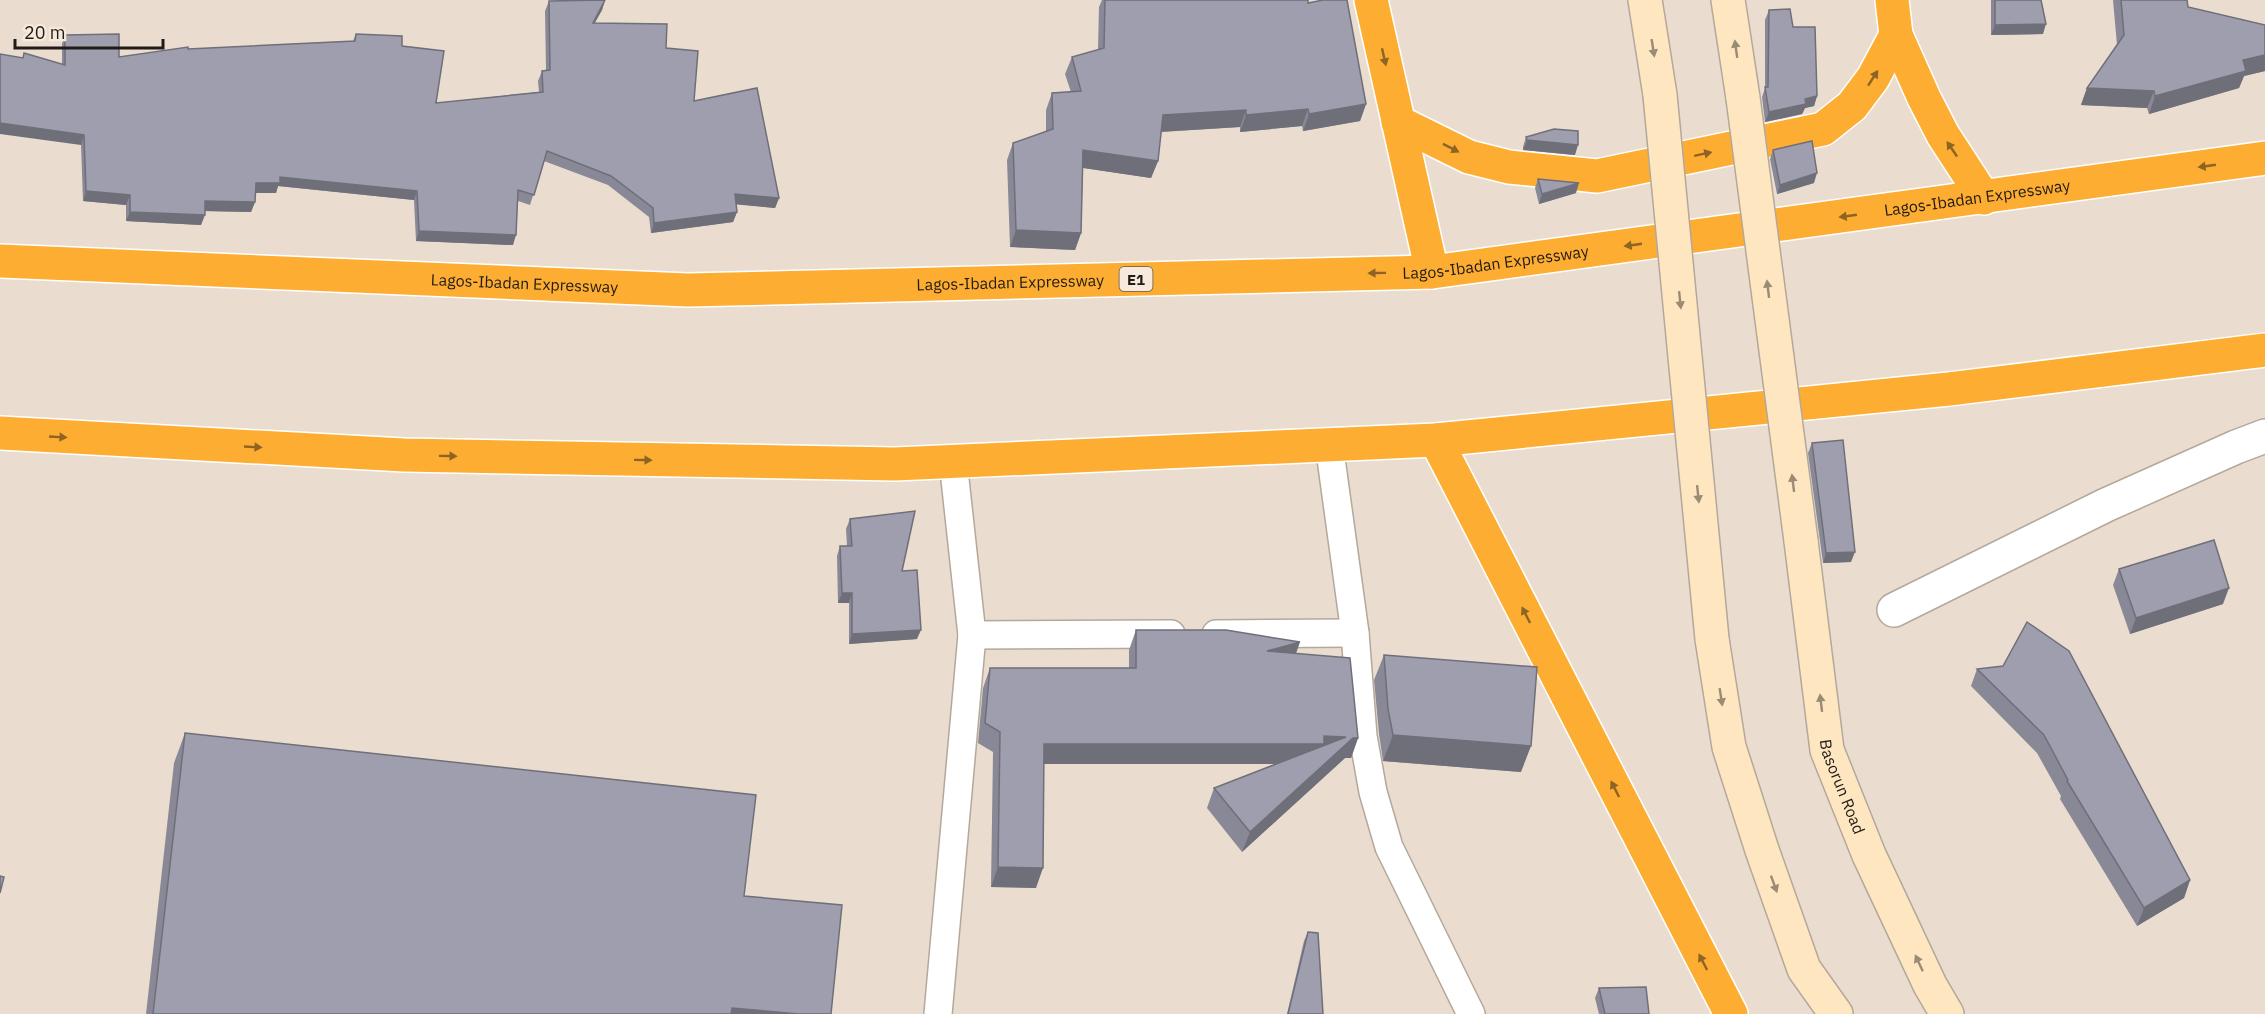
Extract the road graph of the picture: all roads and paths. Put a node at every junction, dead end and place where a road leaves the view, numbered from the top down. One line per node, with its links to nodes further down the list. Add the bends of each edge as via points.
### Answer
1 (1371, 0): 6 (highway, one-way to 6)
2 (1645, 0): 23 (main road, one-way to 23, bridge, via 1660,95 1712,639 1729,747 1804,969)
3 (1728, 0): 24 (main road, Basorun Road, one-way to 3, bridge, via 1869,855 1827,750)
4 (1892, 0): 5 (highway)
5 (1896, 35): 6 (highway, one-way to 5, via 1469,157 1509,167 1597,176 1823,129 1852,106 1873,78); 8 (highway, one-way to 5, via 1943,135)
6 (1398, 122): 10 (highway)
7 (2265, 158): 8 (highway, Lagos-Ibadan Expressway / E1, one-way to 8)
8 (1984, 198): 10 (highway, Lagos-Ibadan Expressway / E1, one-way to 10)
9 (0, 261): 10 (highway, Lagos-Ibadan Expressway / E1, one-way to 9, via 688,290)
10 (1432, 272)
11 (2265, 350): 14 (highway, via 1949,389)
12 (0, 433): 16 (highway, one-way to 16, via 404,455)
13 (2265, 436): 17 (street, via 2106,505)
14 (1436, 440): 15 (highway); 22 (highway, one-way to 14)
15 (1329, 444): 16 (highway); 18 (lane)
16 (953, 462): 19 (lane)
17 (1894, 610)
18 (1355, 633): 19 (lane); 21 (lane, via 1363,736 1373,792 1389,846)
19 (972, 635): 20 (lane)
20 (938, 1014)
21 (1471, 1014)
22 (1731, 1014)
23 (1836, 1014)
24 (1947, 1014)

